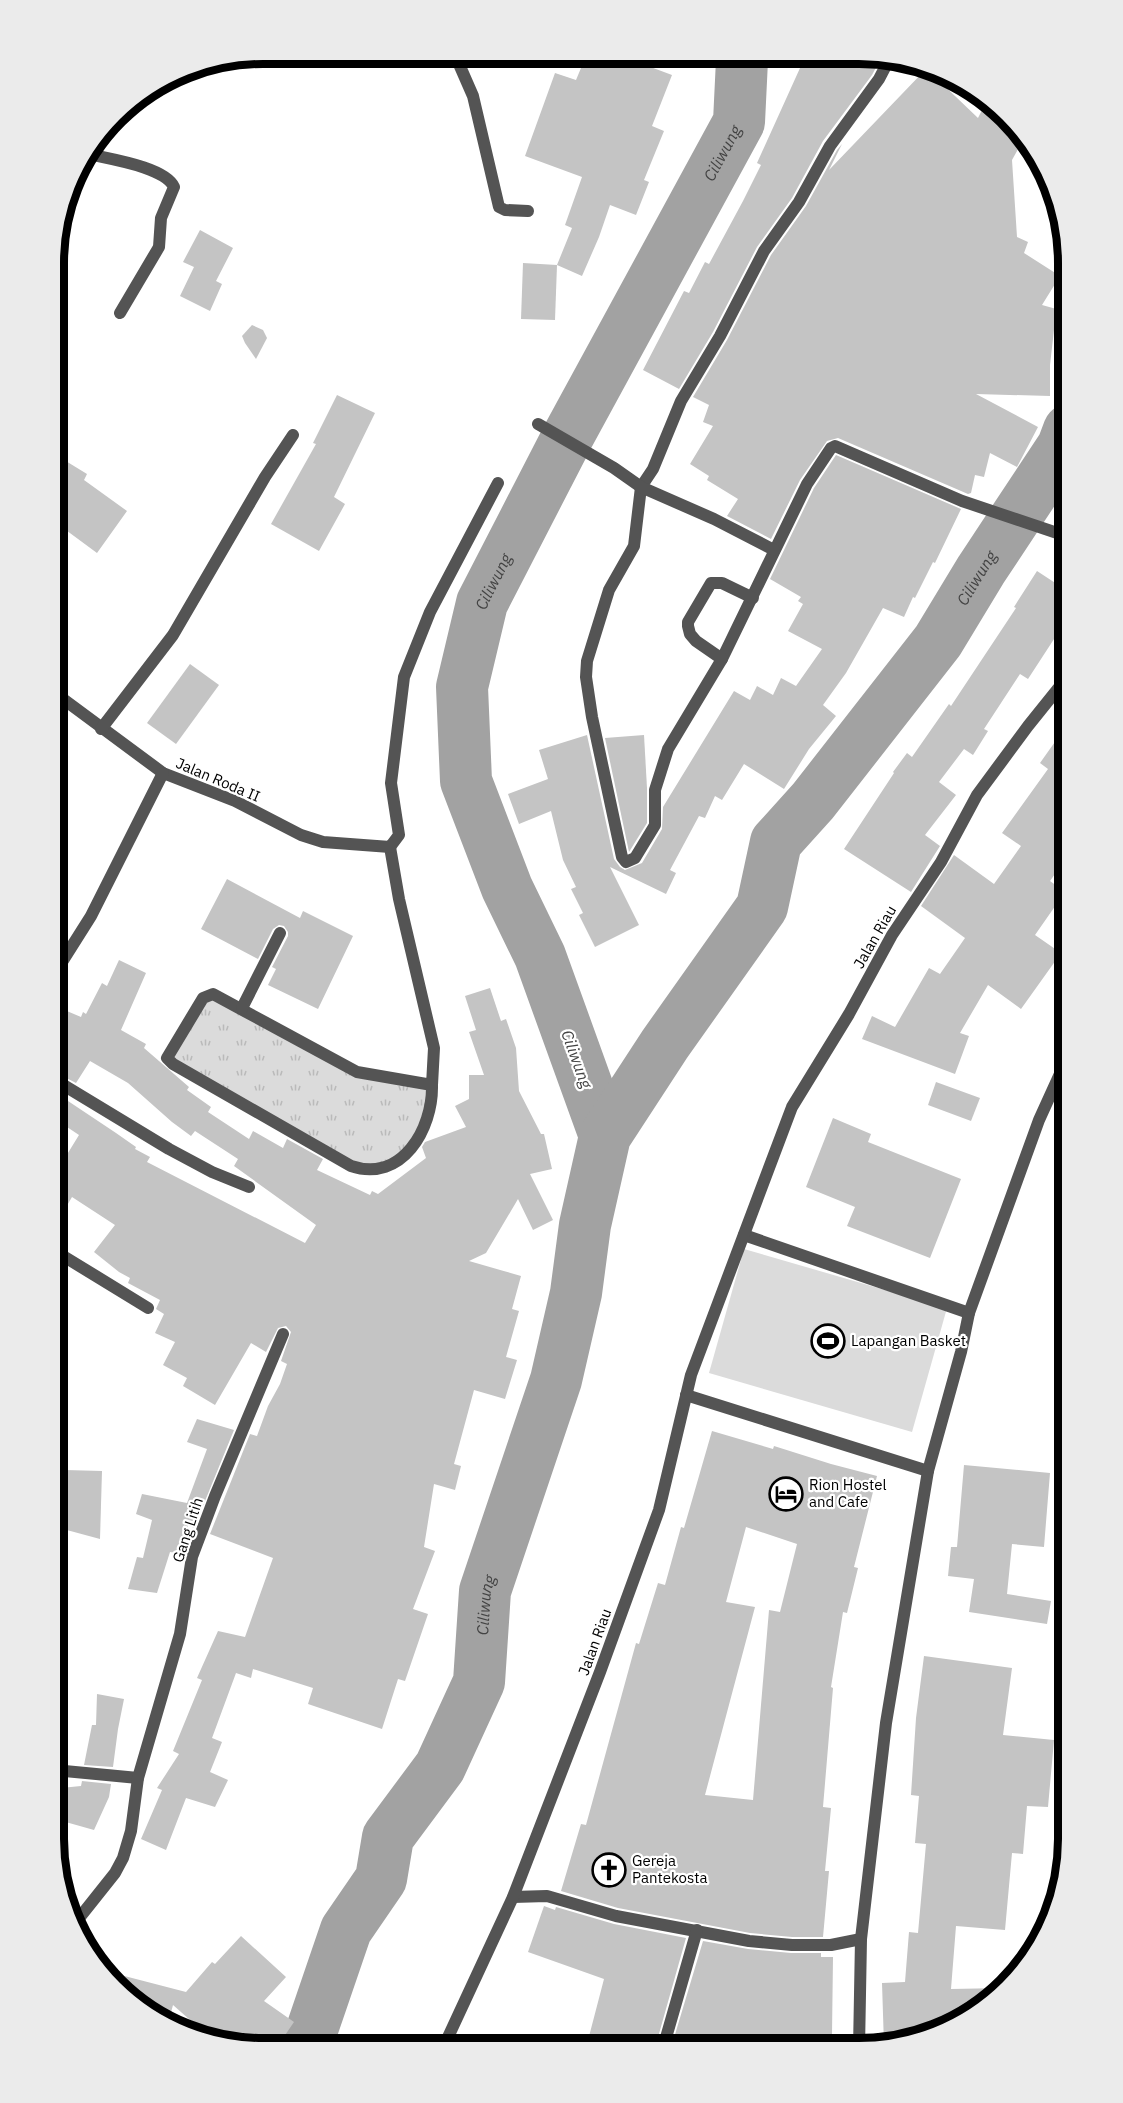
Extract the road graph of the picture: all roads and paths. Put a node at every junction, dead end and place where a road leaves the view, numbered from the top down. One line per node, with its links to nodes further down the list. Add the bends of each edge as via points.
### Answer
1 (459, 65): 4 (street, via 472,96 499,207)
2 (886, 67): 9 (street, via 764,251 681,401 653,469)
3 (96, 156): 5 (street, via 152,170 174,187 161,218 159,247)
4 (528, 211)
5 (120, 313)
6 (537, 424): 9 (street)
7 (293, 435): 16 (street, via 174,635)
8 (498, 483): 18 (street, via 430,612 404,677 391,783 399,835)
9 (641, 487): 11 (street); 13 (street, via 634,546 609,590 590,647 586,677 619,845 626,862 635,858 655,825 655,790 668,749)
10 (1058, 533): 11 (street, via 962,501 833,446 816,467)
11 (774, 550): 12 (street)
12 (753, 598): 13 (street); 13 (street, via 722,583 711,583 688,622 696,641)
13 (722, 659)
14 (1058, 689): 26 (street, Jalan Riau, via 977,795 941,862 892,935 792,1107)
15 (64, 700): 16 (street, Jalan Roda II)
16 (101, 729): 17 (street, Jalan Roda II)
17 (163, 773): 18 (street, Jalan Roda II, via 235,801 301,835 323,842); 20 (street, via 91,916)
18 (390, 847): 24 (street, via 434,1047)
19 (280, 933): 21 (street)
20 (64, 959)
21 (242, 1008): 24 (street, via 357,1072); 24 (street, via 213,994 207,995 167,1058 351,1166 382,1170 401,1160 418,1138 432,1100)
22 (1058, 1079): 29 (street)
23 (64, 1085): 25 (street, via 169,1149)
24 (432, 1085)
25 (249, 1187)
26 (744, 1236): 29 (street); 31 (street, Jalan Riau)
27 (64, 1257): 28 (street)
28 (148, 1308)
29 (969, 1313): 32 (street, via 962,1352)
30 (283, 1334): 34 (street, Gang Litih, via 192,1557 180,1634)
31 (686, 1395): 32 (street); 35 (street, Jalan Riau, via 659,1510)
32 (928, 1471): 38 (street, via 886,1724)
33 (64, 1771): 34 (street)
34 (138, 1778): 36 (street, Gang Litih, via 123,1858)
35 (513, 1897): 37 (street, via 547,1896 616,1916); 39 (street, Jalan Riau)
36 (80, 1917)
37 (697, 1930): 38 (street, via 792,1945 831,1945); 40 (street)
38 (861, 1939): 41 (street)
39 (448, 2038)
40 (666, 2038)
41 (860, 2038)

